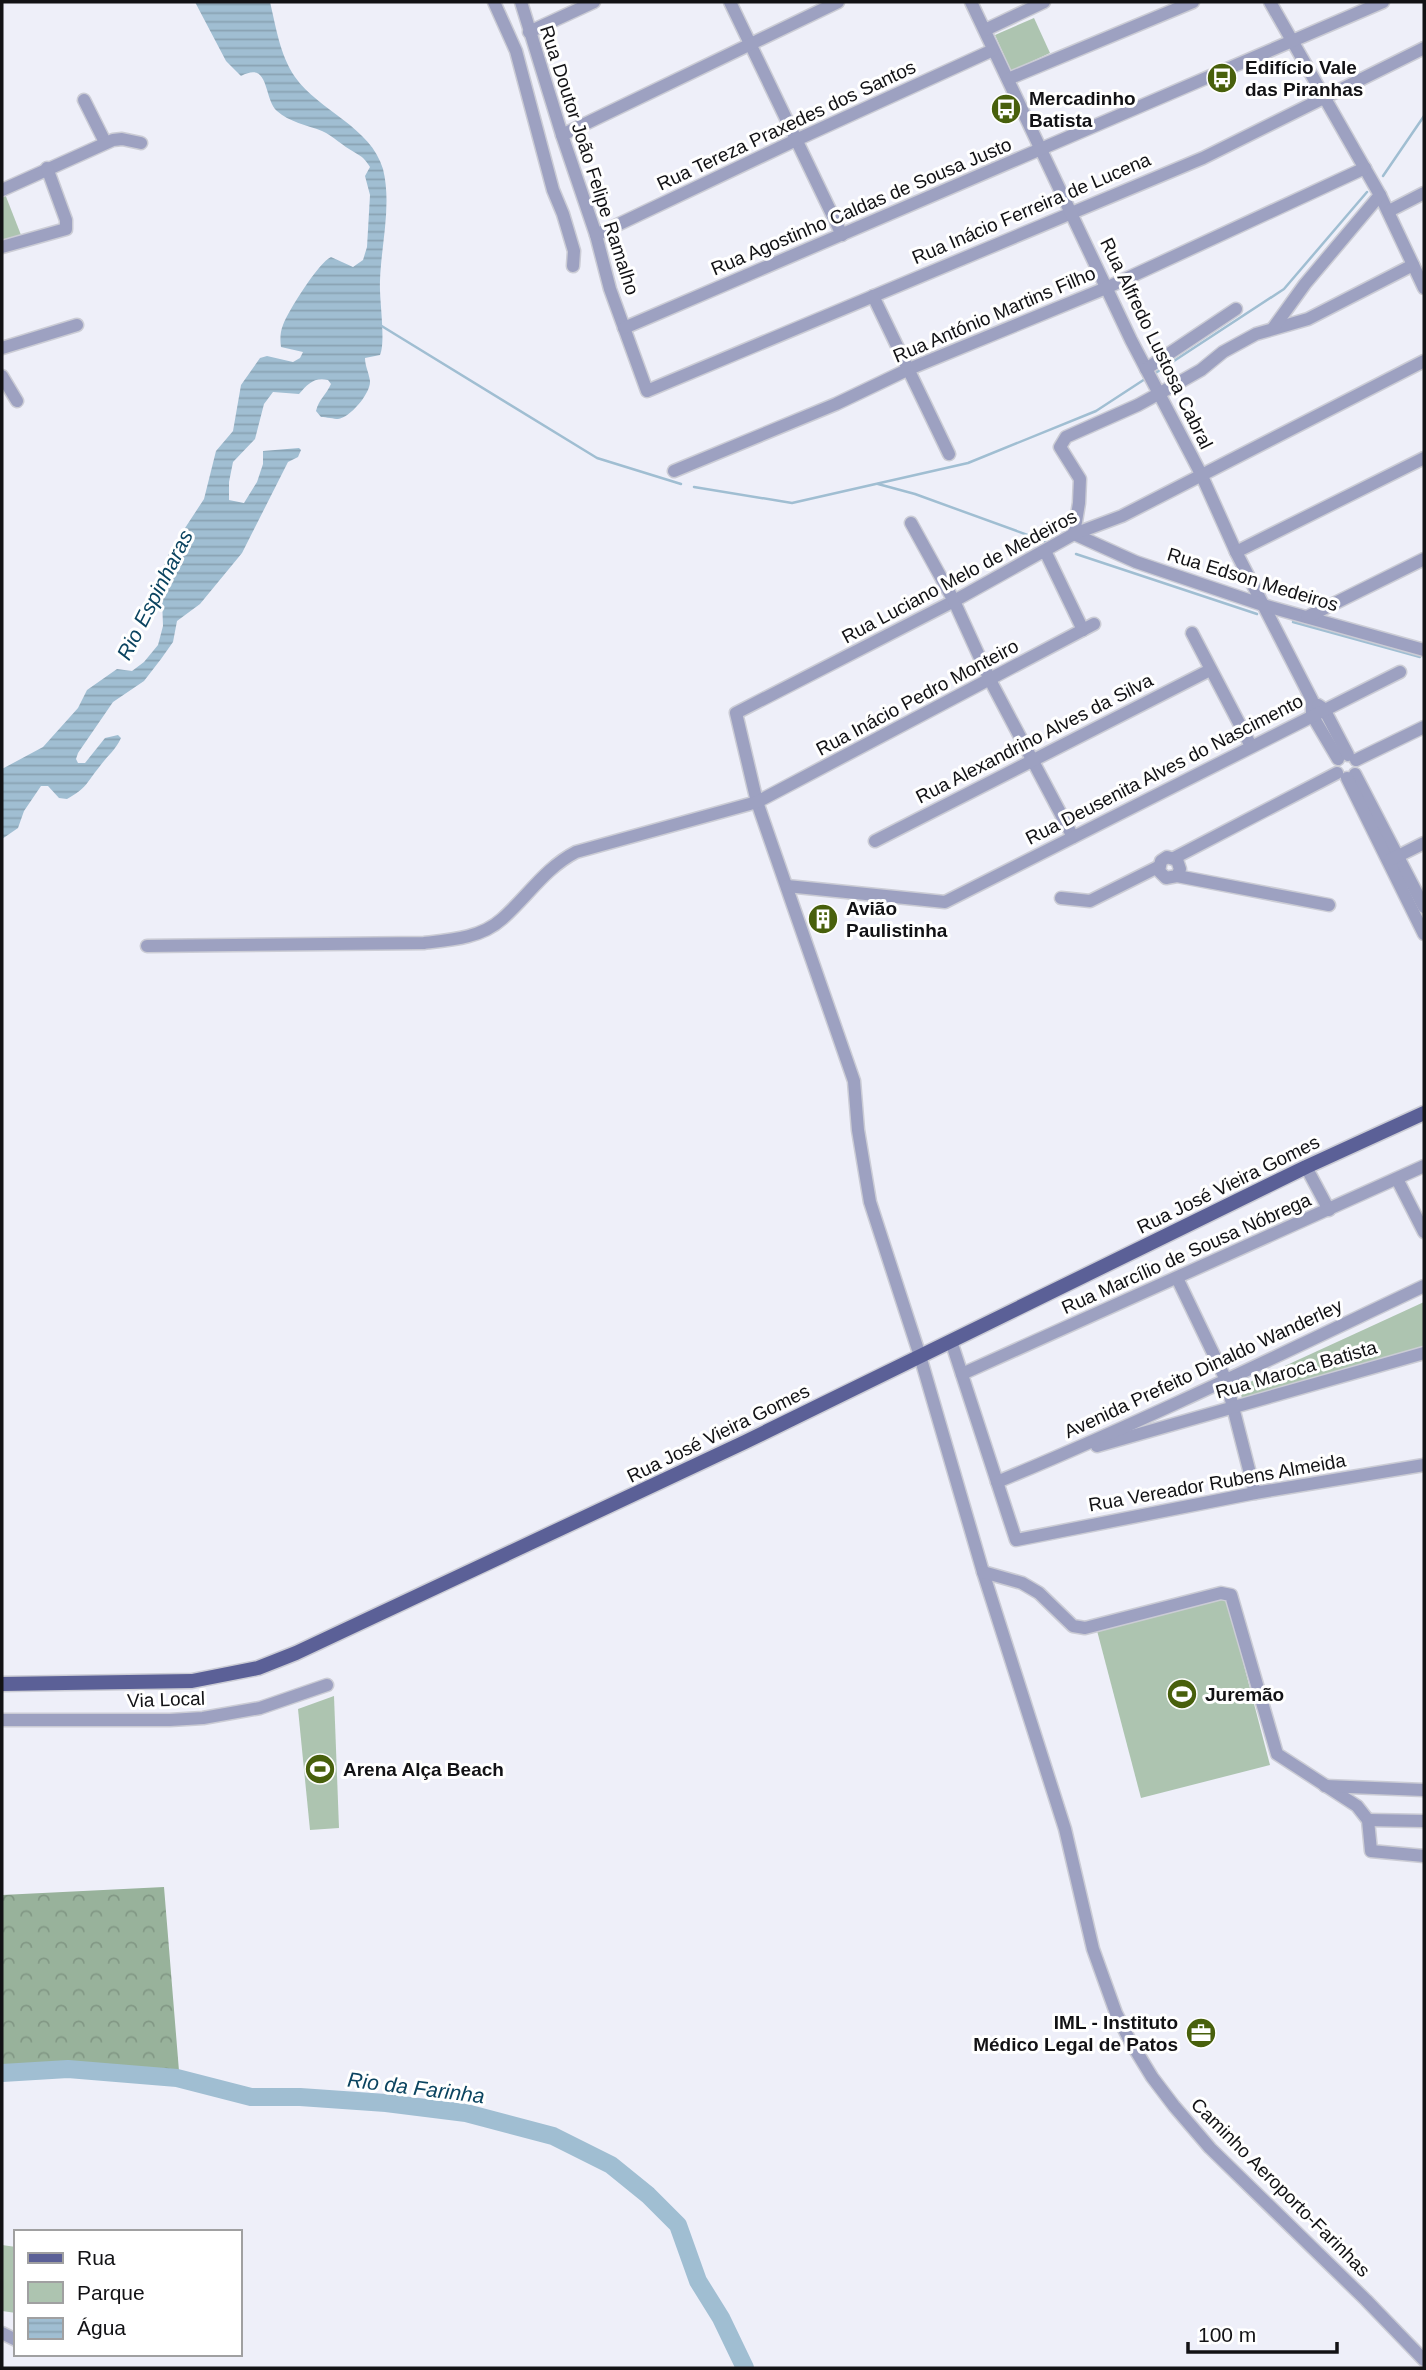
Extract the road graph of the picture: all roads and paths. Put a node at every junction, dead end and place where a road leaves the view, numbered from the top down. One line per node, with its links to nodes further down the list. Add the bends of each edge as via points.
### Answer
1 (494, 2): 36 (street, via 516,51 552,190 574,251)
2 (521, 2): 12 (street, Rua Doutor João Felipe Ramalho)
3 (594, 2): 12 (street)
4 (730, 2): 14 (street)
5 (838, 2): 14 (street)
6 (971, 2): 11 (street, Rua Alfredo Lustosa Cabral)
7 (1044, 2): 11 (street)
8 (1193, 2): 17 (street)
9 (1270, 2): 13 (street)
10 (1383, 2): 13 (street, Rua Agostinho Caldas de Sousa Justo)
11 (985, 30): 16 (street, Rua Alfredo Lustosa Cabral)
12 (529, 32): 20 (street, Rua Doutor João Felipe Ramalho)
13 (1294, 41): 18 (street); 24 (street, Rua Agostinho Caldas de Sousa Justo)
14 (750, 44): 20 (street); 21 (street)
15 (1424, 48): 18 (street, Rua Inácio Ferreira de Lucena)
16 (993, 50): 17 (street, Rua Alfredo Lustosa Cabral); 21 (street, Rua Tereza Praxedes dos Santos)
17 (1008, 79): 24 (street, Rua Alfredo Lustosa Cabral)
18 (1325, 97): 26 (street); 30 (street, Rua Inácio Ferreira de Lucena, via 1203,158)
19 (84, 100): 22 (street)
20 (562, 135): 32 (street, Rua Doutor João Felipe Ramalho)
21 (796, 140): 32 (street, Rua Tereza Praxedes dos Santos); 33 (street)
22 (105, 142): 23 (street); 25 (street)
23 (141, 143)
24 (1043, 149): 30 (street, Rua Alfredo Lustosa Cabral); 33 (street, Rua Agostinho Caldas de Sousa Justo)
25 (47, 168): 27 (street); 34 (street, via 67,226 64,231)
26 (1365, 168): 29 (street); 38 (street, Rua António Martins Filho)
27 (2, 190)
28 (1424, 193): 31 (street)
29 (1380, 195): 31 (street); 42 (street)
30 (1071, 211): 38 (street, Rua Alfredo Lustosa Cabral); 39 (street, Rua Inácio Ferreira de Lucena)
31 (1389, 211): 35 (street)
32 (596, 235): 43 (street, Rua Doutor João Felipe Ramalho)
33 (842, 235): 43 (street, Rua Agostinho Caldas de Sousa Justo)
34 (2, 247)
35 (1413, 265): 37 (street); 42 (street, via 1308,319)
36 (573, 266)
37 (1423, 283)
38 (1106, 288): 46 (street, Rua António Martins Filho); 48 (street, Rua Alfredo Lustosa Cabral)
39 (873, 296): 46 (street); 49 (street, Rua Inácio Ferreira de Lucena)
40 (1236, 309): 48 (street)
41 (77, 326): 44 (street)
42 (1274, 327): 48 (street, via 1223,352 1201,370)
43 (624, 328): 49 (street, Rua Doutor João Felipe Ramalho)
44 (3, 349)
45 (1424, 360): 54 (street, Rua Luciano Melo de Medeiros)
46 (909, 369): 51 (street); 53 (street, Rua António Martins Filho)
47 (2, 376): 50 (street)
48 (1152, 380): 54 (street, Rua Alfredo Lustosa Cabral); 56 (street, via 1138,405 1061,442 1080,479)
49 (647, 391)
50 (17, 401)
51 (948, 454)
52 (1424, 458): 58 (street)
53 (674, 471)
54 (1201, 474): 56 (street, Rua Luciano Melo de Medeiros, via 1122,516); 58 (street, Rua Alfredo Lustosa Cabral)
55 (911, 523): 60 (street)
56 (1074, 534): 57 (street, Rua Luciano Melo de Medeiros); 61 (street, Rua Edson Medeiros, via 1136,562)
57 (1045, 551): 60 (street, Rua Luciano Melo de Medeiros); 67 (street, Rua Inácio Pedro Monteiro, via 1088,627)
58 (1236, 552): 61 (street, Rua Alfredo Lustosa Cabral)
59 (1424, 559): 62 (street)
60 (954, 601): 67 (street); 69 (street, Rua Luciano Melo de Medeiros)
61 (1263, 605): 62 (street, Rua Edson Medeiros); 68 (street, Rua Alfredo Lustosa Cabral)
62 (1307, 617): 64 (street, Rua Edson Medeiros)
63 (1192, 633): 65 (street)
64 (1424, 650)
65 (1210, 670): 71 (street); 73 (street, Rua Alexandrino Alves da Silva)
66 (1400, 672): 68 (street, Rua Deusenita Alves do Nascimento)
67 (990, 680): 73 (street); 75 (street, Rua Inácio Pedro Monteiro)
68 (1318, 712): 71 (street, Rua Deusenita Alves do Nascimento); 72 (street)
69 (736, 713): 75 (street, Caminho Aeroporto-Farinhas)
70 (1424, 727): 72 (street)
71 (1251, 746): 76 (street, Rua Deusenita Alves do Nascimento)
72 (1347, 758): 74 (street, via 1335,766); 74 (street, via 1358,768)
73 (1031, 761): 76 (street); 77 (street, Rua Alexandrino Alves da Silva)
74 (1346, 775): 79 (street); 80 (street)
75 (757, 802): 83 (street, Caminho Aeroporto-Farinhas); 88 (street, Rua Inácio Pedro Monteiro, via 576,852 550,869 501,921 461,939)
76 (1073, 837): 83 (street, Rua Deusenita Alves do Nascimento, via 945,902)
77 (875, 841)
78 (1424, 843): 80 (street)
79 (1174, 858): 81 (street, via 1164,859); 82 (street, via 1180,866)
80 (1393, 858): 86 (street); 87 (street)
81 (1158, 867): 82 (street, via 1163,876); 84 (street, via 1090,901)
82 (1177, 876): 85 (street)
83 (787, 886): 99 (street, Caminho Aeroporto-Farinhas, via 854,1082 870,1202)
84 (1061, 898)
85 (1329, 905)
86 (1424, 907)
87 (1424, 934)
88 (147, 946)
89 (1424, 1113): 91 (main road, Rua José Vieira Gomes)
90 (1424, 1166): 92 (street, Rua Marcílio de Sousa Nóbrega)
91 (1306, 1167): 93 (street); 97 (main road, Rua José Vieira Gomes)
92 (1397, 1179): 93 (street, Rua Marcílio de Sousa Nóbrega); 94 (street)
93 (1329, 1210): 95 (street, Rua Marcílio de Sousa Nóbrega)
94 (1424, 1232)
95 (1177, 1278): 100 (street, Rua Marcílio de Sousa Nóbrega); 101 (street)
96 (1424, 1286): 101 (street, Avenida Prefeito Dinaldo Wanderley)
97 (951, 1341): 99 (main road, Rua José Vieira Gomes); 100 (street)
98 (1424, 1353): 102 (street, Rua Maroca Batista)
99 (919, 1356): 107 (street, Caminho Aeroporto-Farinhas); 108 (main road, Rua José Vieira Gomes, via 258,1668 192,1681)
100 (962, 1374): 105 (street)
101 (1226, 1380): 102 (street); 103 (street, Avenida Prefeito Dinaldo Wanderley)
102 (1233, 1407): 103 (street, Rua Maroca Batista); 106 (street)
103 (1057, 1457): 105 (street, Avenida Prefeito Dinaldo Wanderley)
104 (1424, 1465): 106 (street, Rua Vereador Rubens Almeida)
105 (997, 1482): 106 (street, Rua Vereador Rubens Almeida, via 1016,1540)
106 (1255, 1493)
107 (983, 1572): 111 (street, via 1022,1583 1073,1626 1085,1628 1221,1593 1231,1595 1273,1748); 116 (street, Caminho Aeroporto-Farinhas, via 1065,1829 1093,1949 1130,2041 1152,2077 1210,2148)
108 (2, 1684)
109 (327, 1685): 110 (street, Via Local, via 260,1708 203,1718)
110 (2, 1720)
111 (1324, 1786): 112 (street); 113 (street, via 1357,1806)
112 (1424, 1790)
113 (1368, 1820): 114 (street); 115 (street, via 1371,1851)
114 (1424, 1821)
115 (1424, 1856)
116 (1424, 2360)

